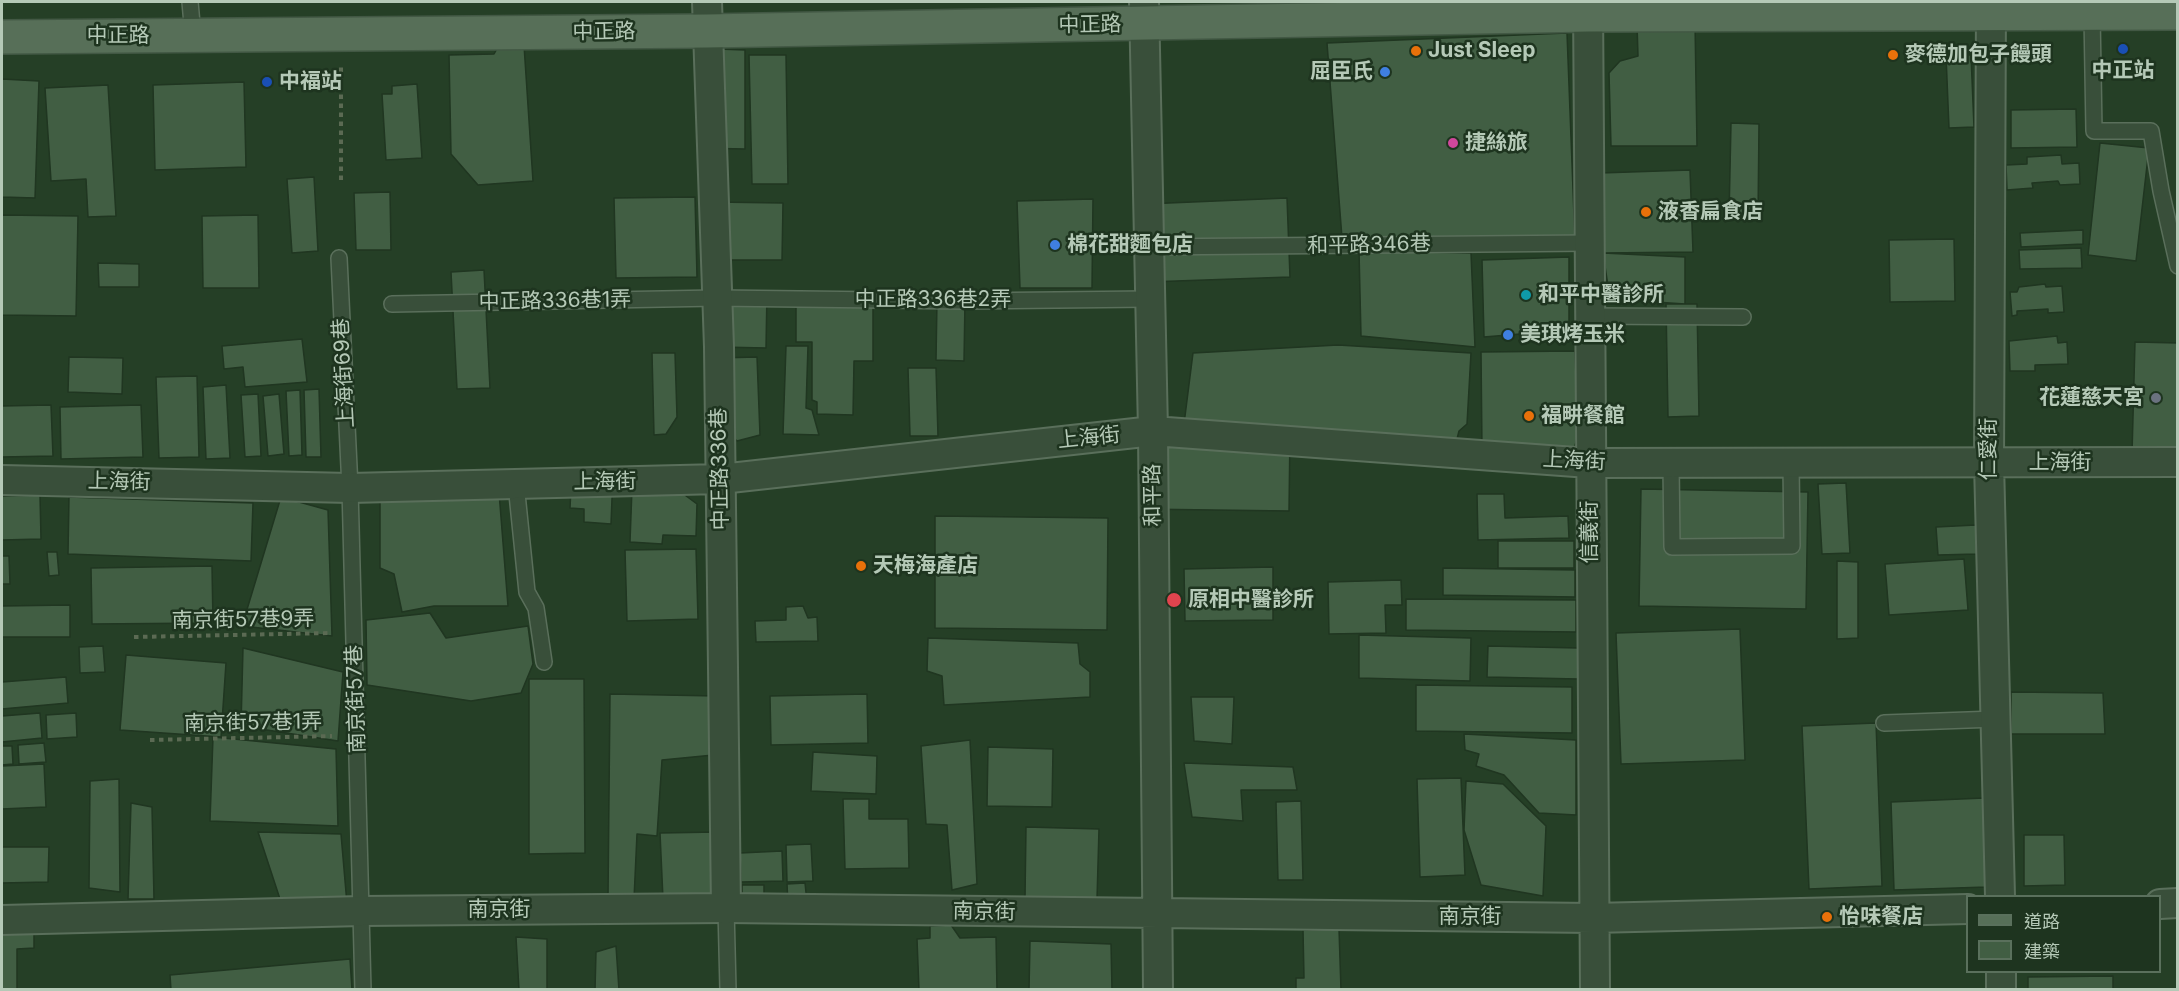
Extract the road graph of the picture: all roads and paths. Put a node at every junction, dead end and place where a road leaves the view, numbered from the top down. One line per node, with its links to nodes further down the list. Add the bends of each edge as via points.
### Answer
1 (190, 2): 9 (lane)
2 (1588, 8): 3 (main road, 中正路); 4 (main road, 中正路); 12 (street, 信義街)
3 (1991, 8): 6 (main road, 中正路); 25 (street, 仁愛街)
4 (1144, 13): 7 (main road, 中正路); 13 (street, 和平路)
5 (2178, 13): 6 (main road, 中正路)
6 (2092, 14): 15 (lane, via 2094,131 2151,131)
7 (706, 16): 8 (main road, 中正路); 16 (street, 中正路336巷)
8 (341, 34): 9 (main road, 中正路); 11 (path)
9 (193, 36): 10 (main road, 中正路)
10 (2, 37)
11 (341, 180)
12 (1591, 243): 13 (lane, 和平路346巷); 19 (street, 信義街)
13 (1147, 247): 17 (street, 和平路)
14 (339, 258): 30 (lane, 上海街69巷)
15 (2178, 266)
16 (717, 298): 17 (lane, 中正路336巷2弄); 18 (lane, 中正路336巷1弄); 27 (street, 中正路336巷)
17 (1148, 299): 21 (street, 和平路)
18 (392, 304)
19 (1590, 316): 20 (lane); 23 (street, 信義街)
20 (1743, 317)
21 (1153, 431): 23 (street, 上海街); 27 (street, 上海街); 44 (street, 和平路)
22 (2178, 462): 25 (street, 上海街)
23 (1589, 463): 26 (street, 上海街); 45 (street, 信義街)
24 (1791, 463): 25 (street, 上海街); 26 (street, 上海街); 26 (lane, via 1792,546 1708,547 1672,547)
25 (1989, 463): 34 (street, 仁愛街)
26 (1671, 464)
27 (721, 479): 29 (street, 上海街); 41 (street, 中正路336巷)
28 (2, 480): 30 (street, 上海街)
29 (516, 484): 30 (street, 上海街); 33 (lane, via 527,592 536,608)
30 (350, 488): 31 (lane, 南京街57巷)
31 (354, 632): 32 (path, 南京街57巷9弄); 36 (lane, 南京街57巷)
32 (134, 637)
33 (544, 662)
34 (1996, 719): 35 (lane); 38 (street, 仁愛街)
35 (1884, 723)
36 (357, 735): 37 (path, 南京街57巷1弄); 43 (lane, 南京街57巷)
37 (150, 740)
38 (2000, 895)
39 (2178, 903): 40 (street)
40 (2161, 904)
41 (726, 908): 43 (street, 南京街); 44 (street, 南京街); 49 (lane)
42 (1966, 909): 45 (street, 南京街)
43 (362, 911): 46 (street, 南京街); 48 (lane, 南京街57巷)
44 (1158, 915): 45 (street, 南京街); 50 (street, 和平路)
45 (1593, 918): 51 (street, 信義街)
46 (2, 920)
47 (2001, 973): 52 (street)
48 (363, 990)
49 (728, 990)
50 (1158, 990)
51 (1595, 990)
52 (2001, 990)

